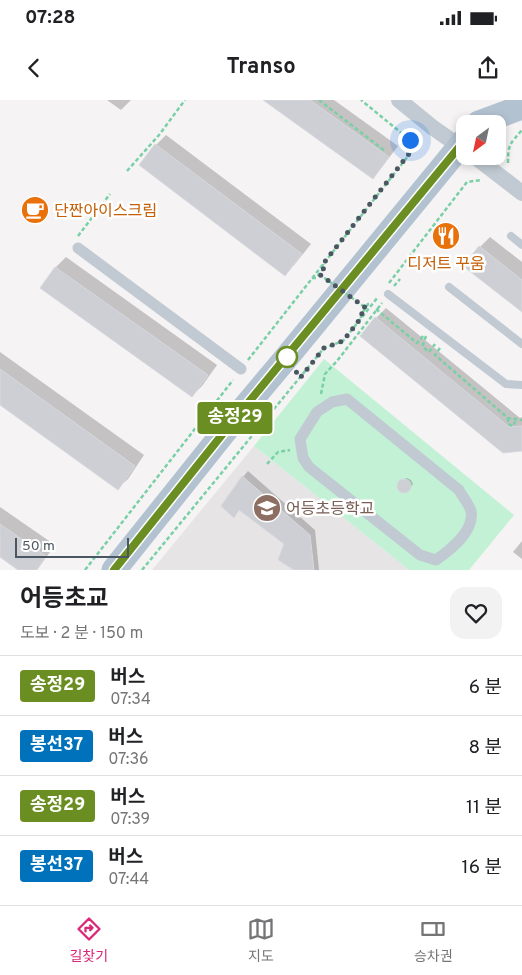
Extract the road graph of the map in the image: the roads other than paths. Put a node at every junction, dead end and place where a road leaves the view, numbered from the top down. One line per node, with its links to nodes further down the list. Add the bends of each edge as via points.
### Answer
1 (400, 100): 6 (street, via 428,124)
2 (498, 100): 4 (main road)
3 (522, 107): 5 (main road)
4 (487, 115)
5 (506, 116)
6 (456, 130)
7 (456, 153): 19 (main road, via 223,433)
8 (498, 165): 9 (street)
9 (522, 193)
10 (511, 236): 12 (lane)
11 (78, 242): 16 (street)
12 (522, 245)
13 (449, 286): 15 (lane)
14 (386, 291): 17 (lane, via 506,384)
15 (522, 344)
16 (241, 369)
17 (522, 385)
18 (301, 448): 18 (street, via 300,439 317,412 332,402 347,398 459,490 471,510 470,524 461,539 436,560 420,555 309,467)
19 (114, 570)

